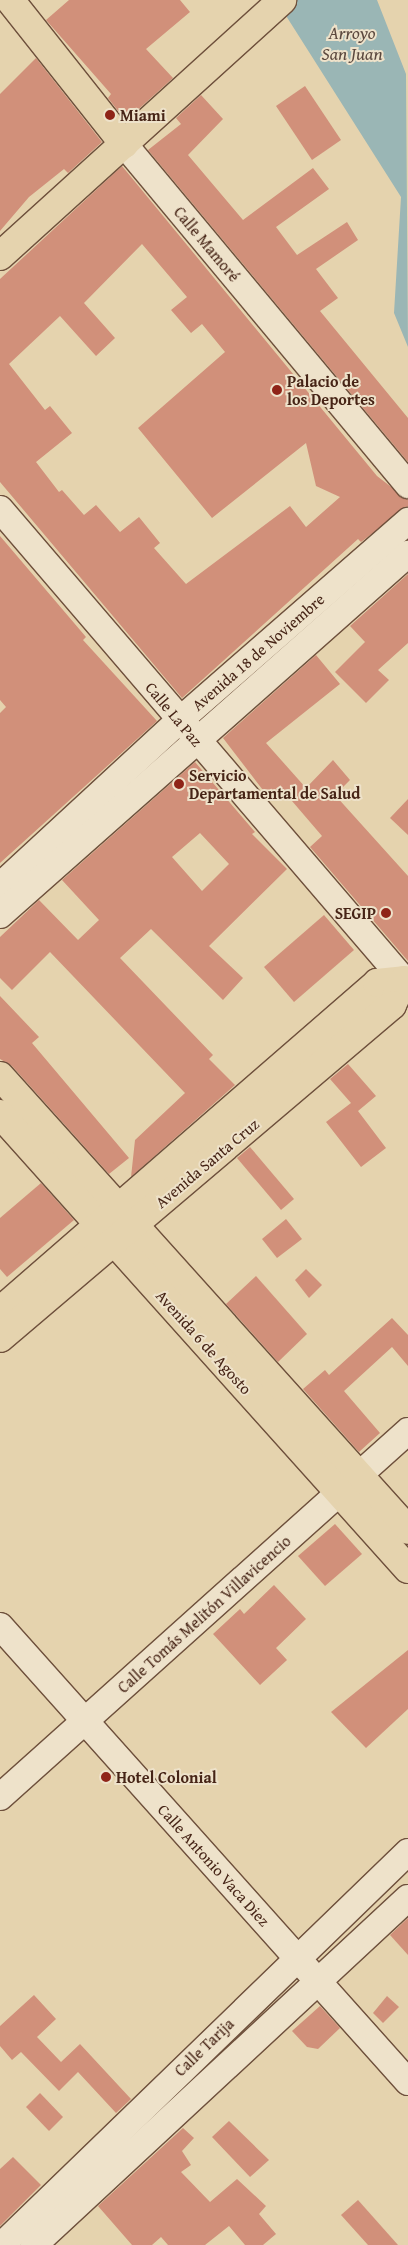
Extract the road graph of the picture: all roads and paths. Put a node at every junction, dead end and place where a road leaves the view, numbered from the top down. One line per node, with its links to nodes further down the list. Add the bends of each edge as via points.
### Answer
1 (10, 0): 3 (main road, Calle Mamoré)
2 (282, 0): 3 (main road)
3 (124, 144): 4 (main road); 5 (street, Calle Mamoré)
4 (0, 256)
5 (408, 485)
6 (0, 509): 9 (street, Calle La Paz)
7 (408, 521): 9 (street, Avenida 18 de Noviembre)
8 (408, 554): 9 (street, Avenida 18 de Noviembre)
9 (188, 730): 10 (street, Avenida 18 de Noviembre); 11 (street, Avenida 18 de Noviembre); 12 (street, Calle La Paz)
10 (0, 886)
11 (0, 915)
12 (407, 981): 15 (main road, Avenida Santa Cruz, via 392,1005)
13 (0, 1076): 15 (main road, Avenida 6 de Agosto)
14 (0, 1114): 15 (main road, Avenida 6 de Agosto)
15 (116, 1226): 16 (main road, Avenida Santa Cruz); 17 (main road, Avenida Santa Cruz); 19 (main road, Avenida 6 de Agosto)
16 (0, 1311)
17 (0, 1338)
18 (408, 1432): 19 (street, Calle Tomás Melitón Villavicencio)
19 (350, 1484): 20 (main road, Avenida 6 de Agosto); 21 (main road, Avenida 6 de Agosto); 23 (street, Calle Tomás Melitón Villavicencio)
20 (408, 1530)
21 (408, 1570)
22 (0, 1626): 23 (street, Calle Antonio Vaca Diez)
23 (85, 1721): 24 (street, Calle Tomás Melitón Villavicencio); 27 (street, Calle Antonio Vaca Diez)
24 (0, 1797)
25 (408, 1852): 27 (street, Calle Tarija)
26 (408, 1898): 28 (street, Calle Tarija)
27 (295, 1957): 28 (street, Calle Antonio Vaca Diez); 30 (street, Calle Tarija)
28 (320, 1983): 29 (street, Calle Antonio Vaca Diez); 31 (street, Calle Tarija)
29 (408, 2082)
30 (2, 2245)
31 (34, 2245)

